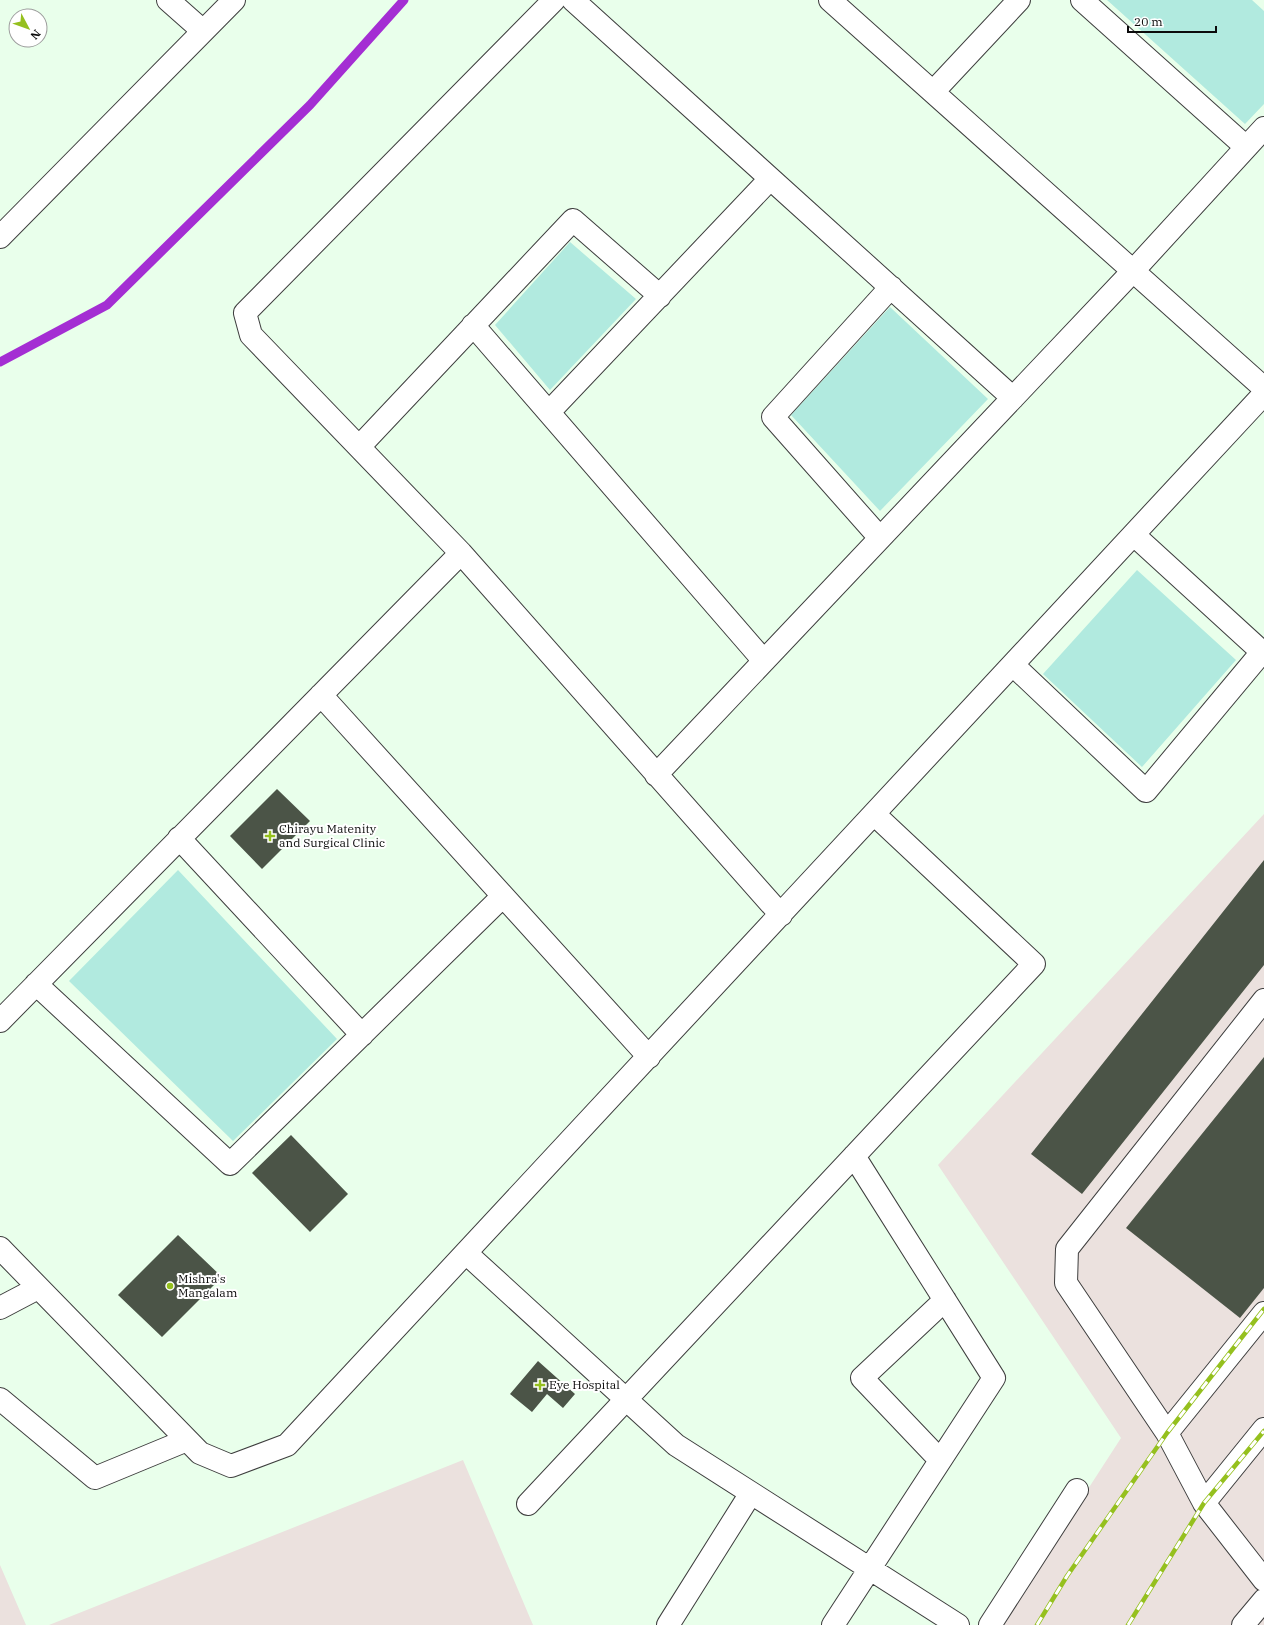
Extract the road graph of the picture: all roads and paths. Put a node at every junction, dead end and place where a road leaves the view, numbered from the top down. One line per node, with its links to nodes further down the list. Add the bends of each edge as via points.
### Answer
1 (168, 0): 8 (street)
2 (234, 0): 8 (street)
3 (554, 0): 22 (street, via 244,313 252,335)
4 (573, 0): 12 (street)
5 (830, 0): 9 (street)
6 (1020, 0): 9 (street)
7 (1082, 0): 11 (street)
8 (203, 31): 13 (street)
9 (933, 92): 14 (street)
10 (1264, 128): 11 (street)
11 (1246, 148): 14 (street)
12 (770, 178): 15 (street); 16 (street)
13 (0, 236)
14 (1133, 271): 18 (street); 20 (street)
15 (891, 287): 20 (street); 24 (street, via 773,417)
16 (660, 296): 17 (street, via 573,220); 21 (street)
17 (474, 325): 21 (street); 22 (street)
18 (1264, 388)
19 (1264, 394): 23 (street)
20 (1013, 398): 24 (street)
21 (549, 412): 27 (street)
22 (360, 447): 25 (street)
23 (1134, 535): 26 (street); 28 (street)
24 (880, 538): 27 (street)
25 (461, 553): 29 (street); 30 (street)
26 (1263, 651): 28 (street, via 1146,791)
27 (764, 661): 30 (street)
28 (1012, 665): 31 (street)
29 (322, 695): 32 (street); 33 (street)
30 (656, 775): 34 (street)
31 (874, 814): 34 (street); 40 (street, via 1034,964)
32 (180, 838): 35 (street); 38 (street)
33 (503, 896): 38 (street); 39 (street)
34 (781, 915): 39 (street)
35 (36, 984): 37 (street); 38 (street, via 230,1164)
36 (1264, 1000): 50 (street, via 1067,1249 1066,1283)
37 (0, 1020)
38 (362, 1035)
39 (648, 1056): 42 (street)
40 (854, 1156): 44 (street); 48 (street)
41 (0, 1248): 43 (street)
42 (466, 1253): 48 (street); 51 (street, via 287,1445 231,1466 200,1453)
43 (38, 1288): 45 (street); 51 (street)
44 (945, 1300): 52 (street, via 994,1378); 52 (street, via 862,1378)
45 (0, 1308)
46 (1264, 1313): 50 (street)
47 (0, 1398): 51 (street, via 95,1478)
48 (626, 1399): 54 (street, via 676,1445); 56 (street)
49 (1264, 1429): 55 (street)
50 (1167, 1433): 55 (street)
51 (187, 1440)
52 (940, 1460): 57 (street)
53 (1077, 1490): 63 (street)
54 (751, 1493): 57 (street); 60 (street)
55 (1204, 1503): 58 (street)
56 (528, 1504)
57 (870, 1569): 61 (street); 62 (street)
58 (1264, 1580)
59 (1264, 1600): 64 (street)
60 (668, 1625)
61 (833, 1625)
62 (958, 1625)
63 (990, 1625)
64 (1243, 1625)

